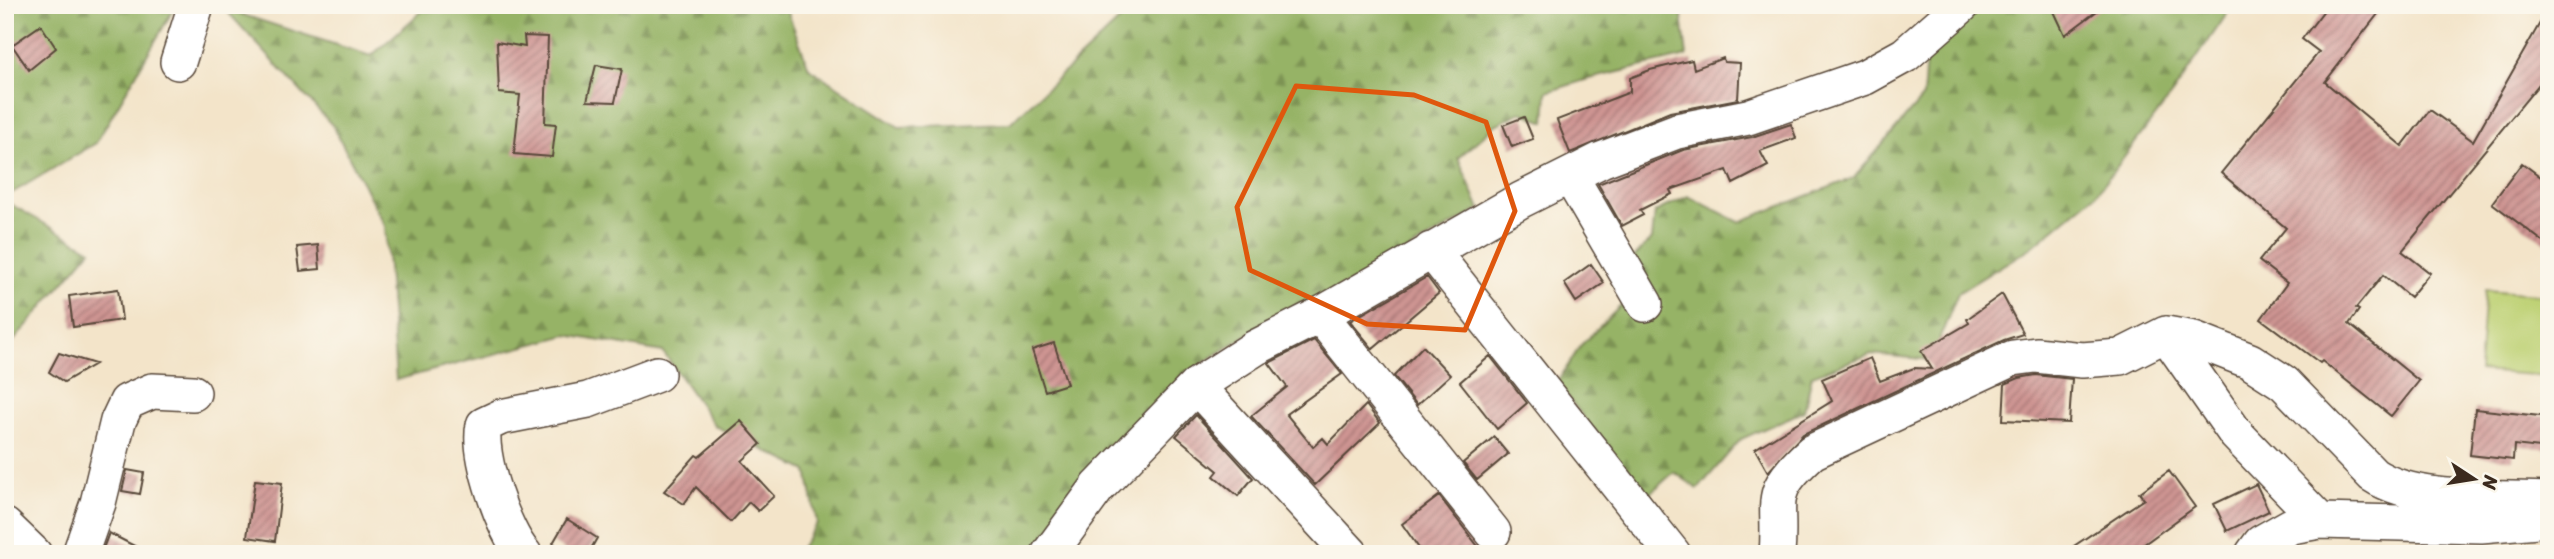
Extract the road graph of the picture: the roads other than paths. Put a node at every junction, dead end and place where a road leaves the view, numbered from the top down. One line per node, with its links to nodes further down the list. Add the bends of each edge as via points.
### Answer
1 (196, 5): 3 (street)
2 (1962, 5): 4 (street, via 1905,55 1865,78 1748,117 1677,131)
3 (178, 62)
4 (1570, 176): 5 (street); 6 (street)
5 (1431, 250): 7 (street); 22 (street)
6 (1645, 304)
7 (1320, 315): 10 (street, via 1255,348); 16 (street)
8 (2166, 334): 12 (street, via 2194,339 2250,361 2284,383 2388,485 2410,492); 14 (street, via 2236,434); 23 (street, via 2120,357 2013,358 1812,452 1788,473 1777,496)
9 (657, 374): 19 (street, via 588,400 501,417 484,425 483,441 500,514)
10 (1196, 386): 20 (street, via 1098,487); 21 (street)
11 (193, 393): 18 (street, via 152,391 127,402)
12 (2549, 500)
13 (2549, 519): 14 (street, via 2481,525)
14 (2320, 521): 24 (street, via 2291,526 2261,543)
15 (5, 526): 17 (street)
16 (1493, 532)
17 (34, 554)
18 (80, 554)
19 (524, 554)
20 (1049, 554)
21 (1351, 554)
22 (1673, 554)
23 (1777, 554)
24 (2253, 554)

